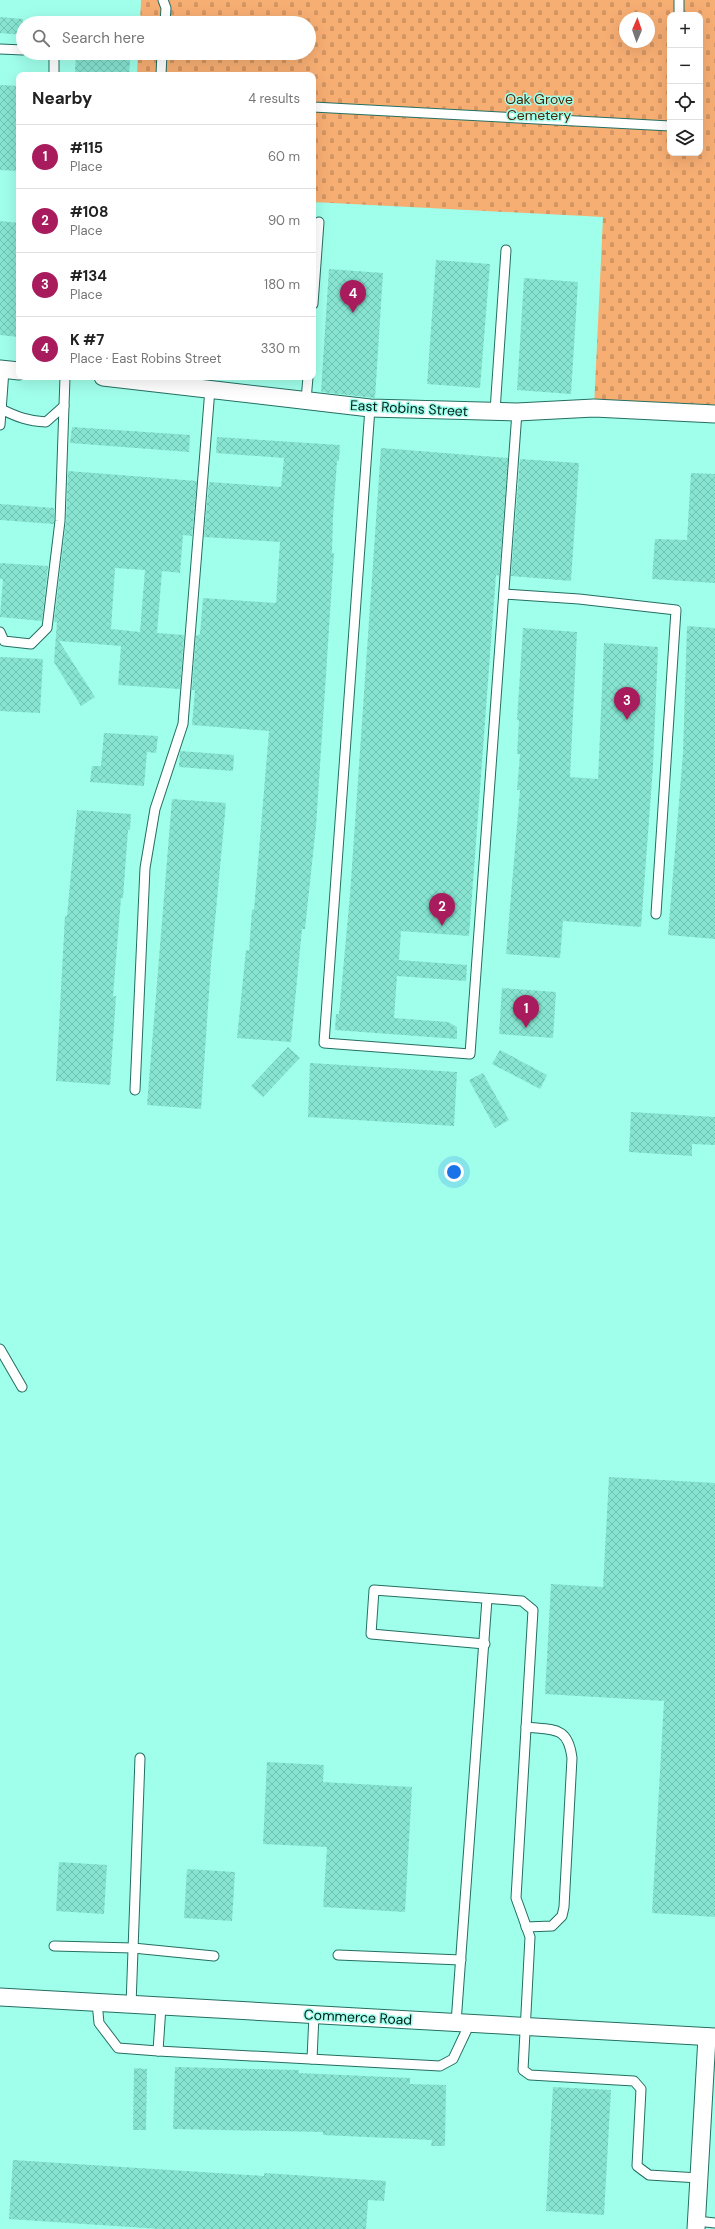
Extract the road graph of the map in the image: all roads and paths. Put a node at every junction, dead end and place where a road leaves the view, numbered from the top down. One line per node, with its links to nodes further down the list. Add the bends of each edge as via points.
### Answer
1 (163, 0): 4 (lane)
2 (680, 0): 3 (lane)
3 (679, 12)
4 (165, 16)
5 (0, 49): 6 (lane)
6 (16, 50)
7 (54, 60): 9 (lane)
8 (162, 60): 10 (lane)
9 (54, 72)
10 (161, 72)
11 (316, 108): 12 (lane)
12 (667, 126)
13 (319, 222): 15 (lane)
14 (506, 250): 25 (lane)
15 (316, 263)
16 (8, 370): 24 (lane)
17 (65, 380): 22 (lane)
18 (130, 380): 20 (street, East Robins Street)
19 (308, 380): 21 (lane)
20 (210, 389): 21 (street, East Robins Street); 32 (lane, via 183,724 154,809 145,868)
21 (306, 400): 23 (street, East Robins Street)
22 (64, 406): 24 (lane, via 46,422 29,421); 30 (lane, via 60,521 47,628 31,644 4,642)
23 (370, 408): 25 (street, East Robins Street); 29 (lane, via 324,1043 470,1054)
24 (1, 409): 28 (lane)
25 (495, 412): 26 (street, East Robins Street)
26 (517, 412): 27 (street, East Robins Street, via 594,408); 29 (lane)
27 (715, 414)
28 (0, 425)
29 (504, 594): 31 (lane, via 676,610)
30 (0, 632)
31 (656, 914)
32 (135, 1090)
33 (0, 1349): 34 (lane)
34 (22, 1387)
35 (487, 1598): 36 (lane); 36 (lane, via 374,1590 371,1634); 37 (lane, via 522,1601 533,1610)
36 (485, 1644): 44 (lane)
37 (526, 1727): 39 (lane, via 516,1898); 39 (lane, via 555,1730 565,1734 572,1758 562,1916 552,1926)
38 (140, 1758): 41 (lane)
39 (526, 1927): 51 (lane, via 530,1937)
40 (54, 1946): 41 (lane)
41 (133, 1948): 43 (lane); 47 (lane)
42 (338, 1955): 44 (lane)
43 (214, 1956)
44 (461, 1960): 50 (lane)
45 (0, 1997): 46 (street, Commerce Road)
46 (97, 2002): 47 (street, Commerce Road); 53 (lane, via 98,2024 118,2048)
47 (131, 2004): 48 (street, Commerce Road)
48 (161, 2006): 49 (street, Commerce Road); 53 (lane)
49 (314, 2015): 50 (street, Commerce Road); 54 (lane)
50 (463, 2023): 51 (street, Commerce Road); 54 (lane, via 453,2059 440,2066)
51 (525, 2027): 52 (street, Commerce Road); 55 (lane, via 523,2070 530,2075 634,2081 641,2089 637,2166 649,2174)
52 (711, 2037): 55 (street)
53 (158, 2051): 54 (lane)
54 (312, 2059)
55 (699, 2178): 57 (street)
56 (715, 2223): 57 (lane)
57 (696, 2225)

